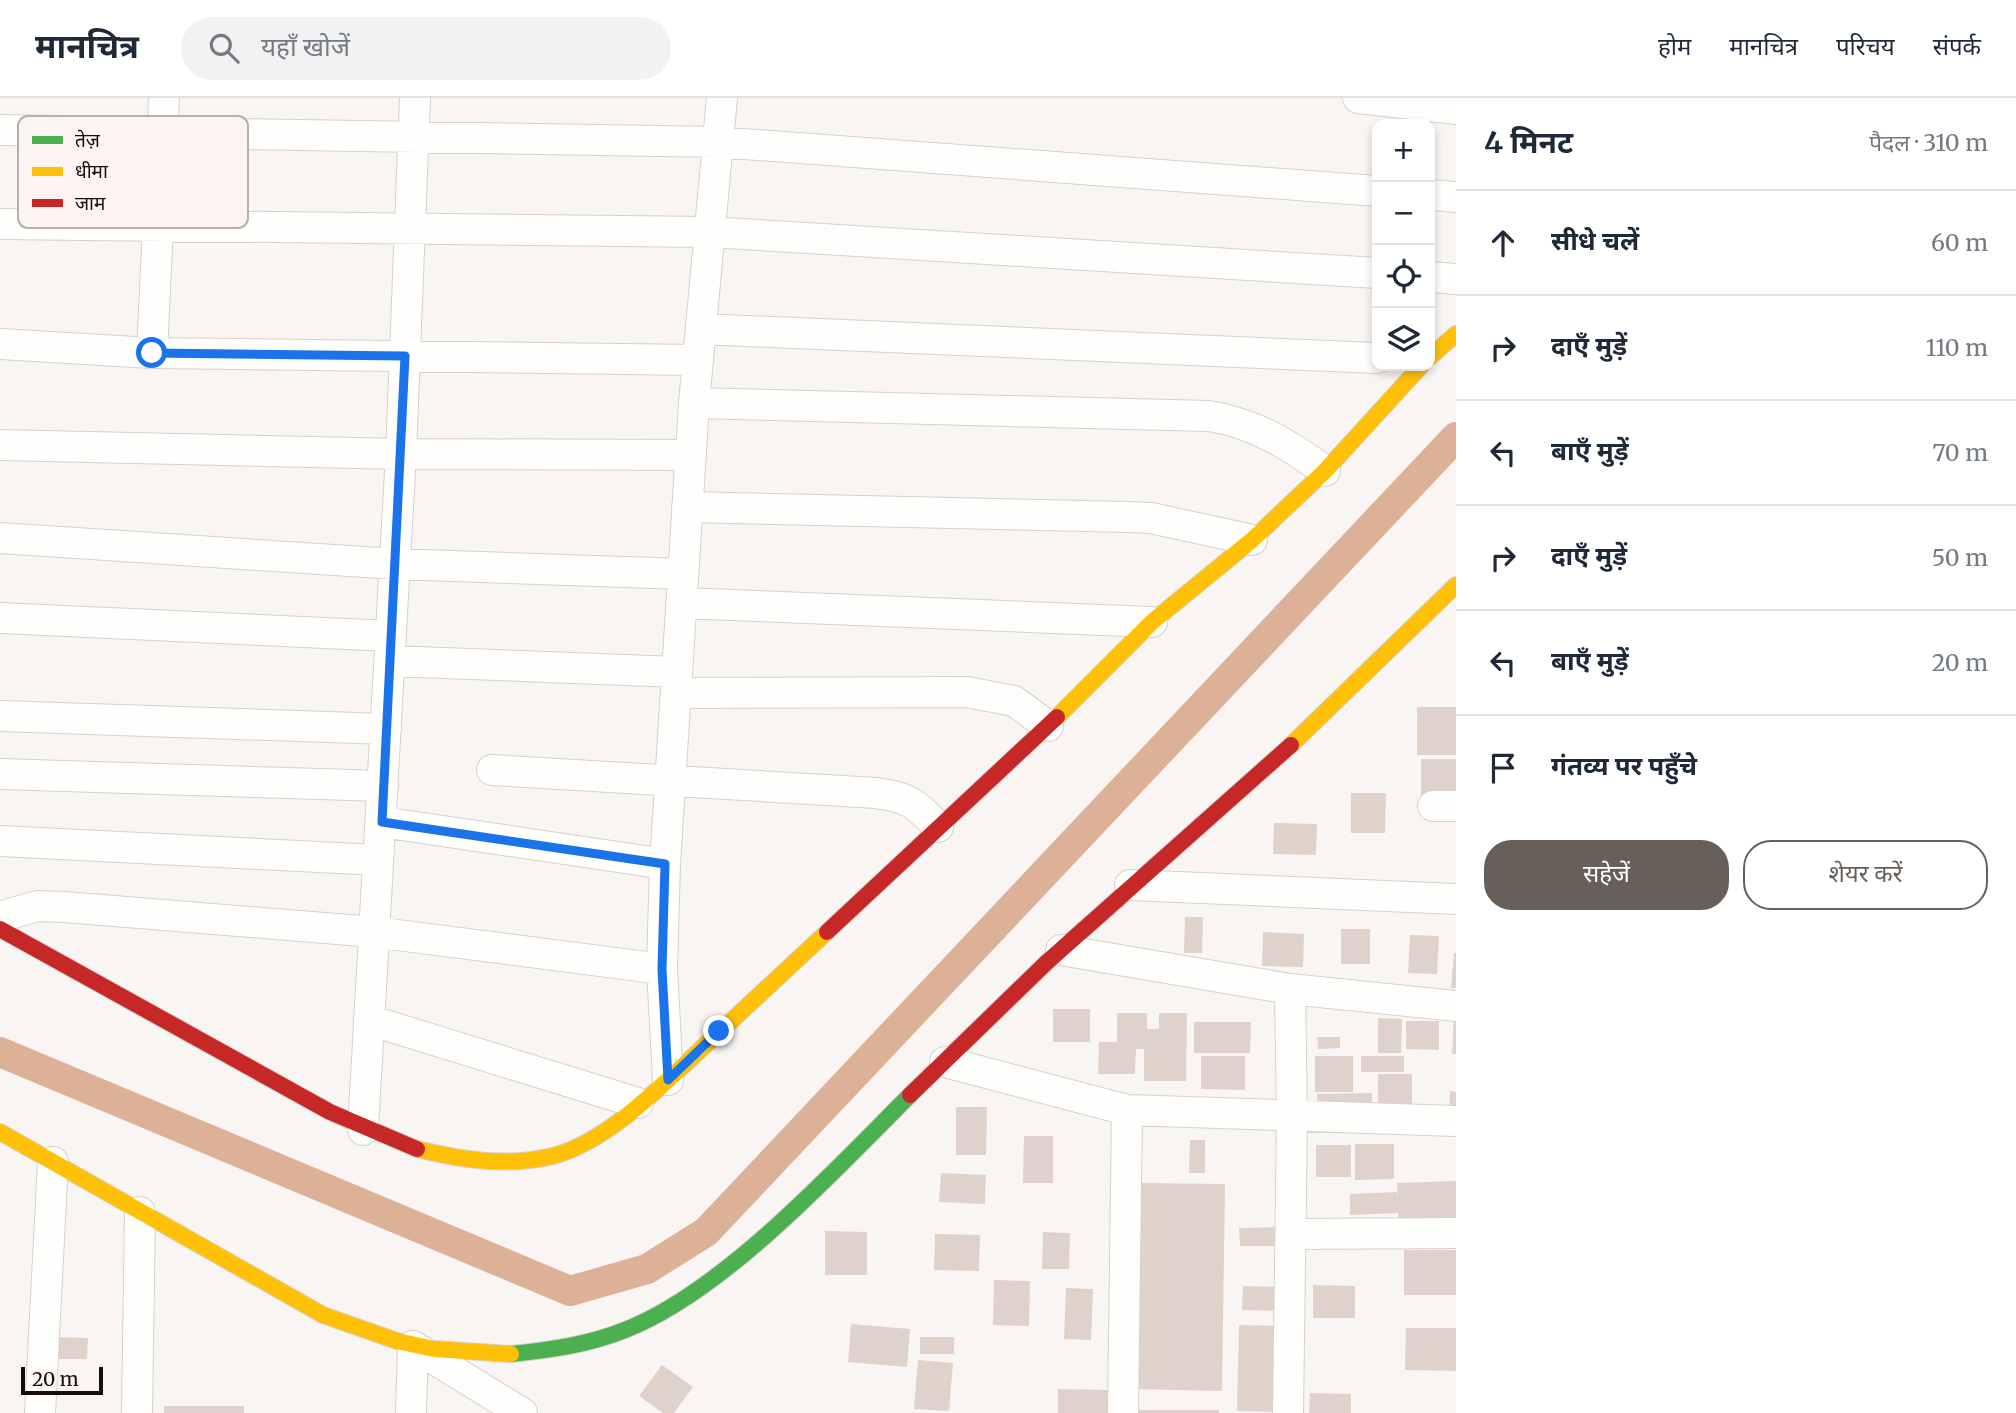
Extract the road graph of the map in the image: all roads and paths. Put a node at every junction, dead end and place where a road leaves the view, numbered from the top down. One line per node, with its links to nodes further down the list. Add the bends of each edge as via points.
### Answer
1 (164, 98): 6 (street)
2 (415, 98): 10 (street)
3 (722, 98): 11 (street)
4 (1358, 98): 5 (street)
5 (1456, 108)
6 (164, 116)
7 (0, 130): 8 (street)
8 (18, 130)
9 (248, 135): 10 (street)
10 (414, 137): 11 (street); 18 (street)
11 (718, 142): 12 (street); 19 (street)
12 (1372, 191)
13 (1435, 195): 14 (street)
14 (1456, 197)
15 (0, 224): 16 (street)
16 (18, 224)
17 (159, 228): 18 (street); 26 (street)
18 (410, 229): 19 (street); 28 (street)
19 (710, 232): 20 (street); 23 (street)
20 (1372, 273)
21 (1435, 277): 22 (street)
22 (1456, 279)
23 (701, 329): 29 (street); 30 (street)
24 (1456, 334): 27 (street)
25 (0, 344): 26 (street)
26 (152, 353): 28 (street)
27 (1435, 353)
28 (405, 356): 30 (street); 34 (street)
29 (1372, 358)
30 (698, 360): 32 (street)
31 (1416, 371): 36 (street)
32 (694, 403): 35 (street); 36 (street, via 1209,416 1267,433)
33 (0, 445): 34 (street)
34 (401, 454): 35 (street); 40 (street)
35 (691, 455): 37 (street)
36 (1325, 471): 39 (street)
37 (687, 507): 39 (street, via 1151,518); 41 (street)
38 (0, 538): 40 (street)
39 (1252, 540): 45 (street)
40 (395, 564): 41 (street); 46 (street)
41 (683, 574): 43 (street)
42 (1456, 585): 60 (street, via 1294,741)
43 (681, 603): 45 (street); 47 (street)
44 (0, 618): 46 (street)
45 (1152, 622): 49 (street)
46 (390, 648): 47 (street); 50 (street)
47 (676, 682): 49 (street, via 967,692 1014,701); 53 (street)
48 (0, 716): 50 (street)
49 (1048, 726): 56 (street)
50 (386, 729): 54 (street)
51 (492, 770): 53 (street)
52 (0, 774): 54 (street)
53 (670, 782): 56 (street, via 903,797); 59 (street)
54 (383, 786): 55 (street)
55 (382, 822): 58 (street); 59 (street)
56 (938, 827): 71 (street)
57 (0, 841): 58 (street)
58 (379, 860): 64 (street)
59 (665, 864): 66 (street)
60 (1130, 884): 61 (street); 65 (street)
61 (1456, 899)
62 (0, 918): 64 (street, via 37,906 65,907)
63 (0, 929): 76 (street)
64 (374, 932): 66 (street); 69 (street)
65 (1061, 950): 67 (street); 70 (street)
66 (662, 969): 71 (street)
67 (1290, 989): 68 (street); 74 (street)
68 (1456, 1006)
69 (369, 1020): 72 (street); 76 (street)
70 (945, 1062): 73 (street); 82 (street, via 772,1228 703,1284 653,1317 621,1331 544,1350 487,1354)
71 (668, 1080): 72 (street)
72 (638, 1103): 76 (street, via 555,1156 520,1161 473,1161)
73 (1127, 1110): 74 (street); 87 (street)
74 (1292, 1118): 75 (street); 81 (street)
75 (1456, 1121)
76 (363, 1130)
77 (0, 1132): 78 (street)
78 (52, 1162): 79 (street); 83 (street)
79 (140, 1212): 82 (street, via 323,1315 369,1335); 84 (street)
80 (1456, 1233): 81 (street)
81 (1292, 1234): 88 (street)
82 (413, 1346): 85 (street); 86 (street)
83 (40, 1413)
84 (137, 1413)
85 (411, 1413)
86 (522, 1413)
87 (1123, 1413)
88 (1288, 1413)

